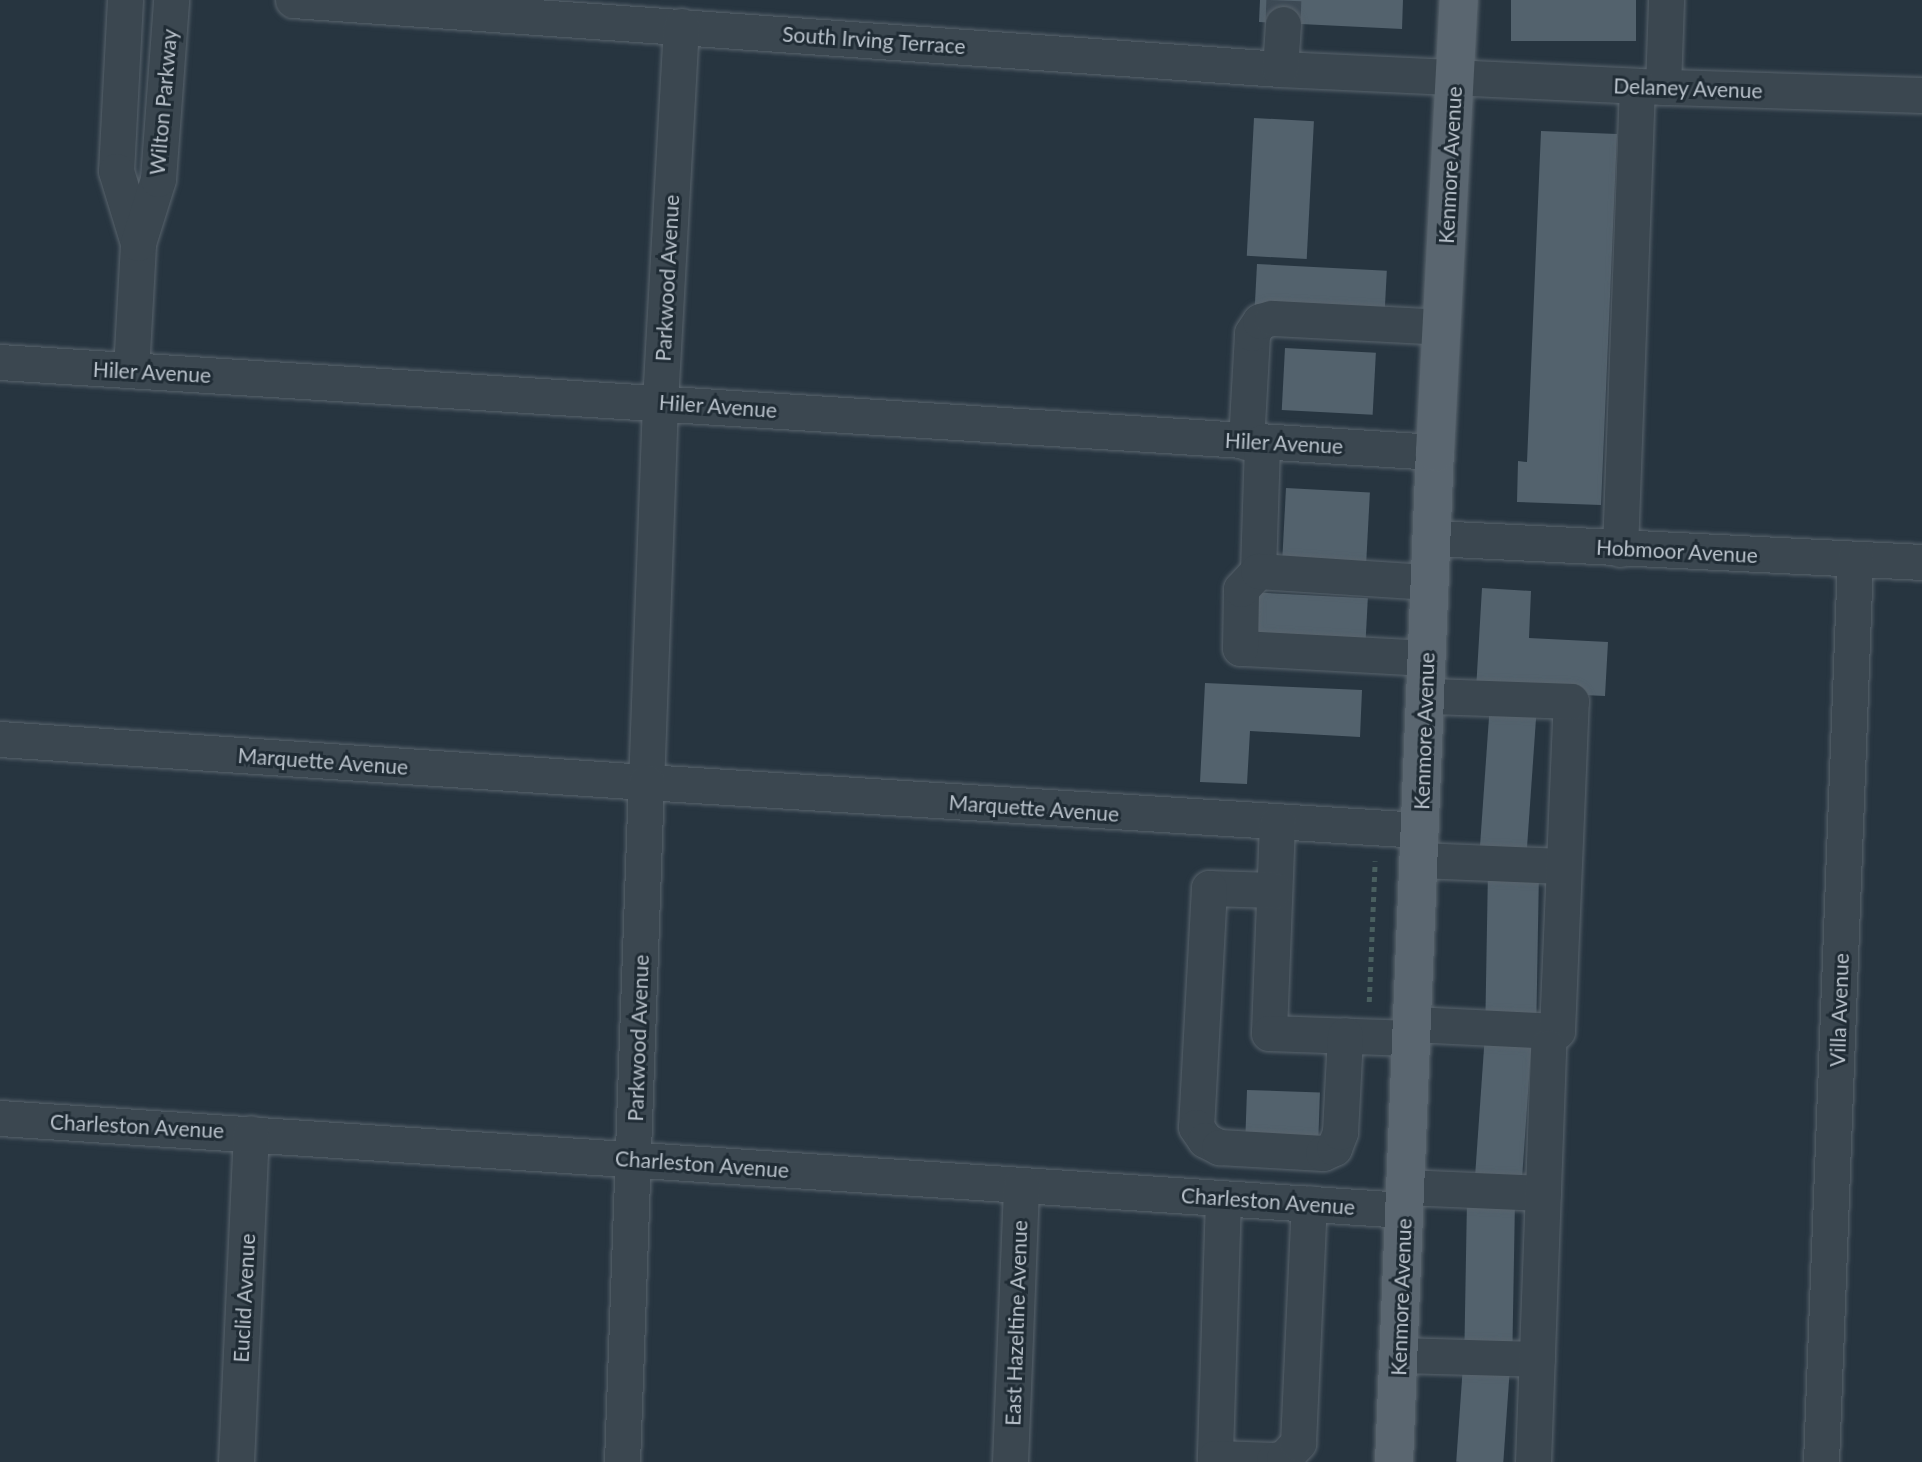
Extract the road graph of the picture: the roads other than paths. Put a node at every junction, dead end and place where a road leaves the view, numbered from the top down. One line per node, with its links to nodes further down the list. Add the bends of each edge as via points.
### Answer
1 (125, 0): 12 (street, Wilton Parkway, via 116,171)
2 (171, 0): 12 (street, Wilton Parkway, via 158,179)
3 (293, 0): 7 (street, South Irving Terrace)
4 (1459, 0): 9 (main road, Kenmore Avenue)
5 (1667, 0): 10 (street)
6 (1283, 24): 8 (street)
7 (681, 26): 8 (street, South Irving Terrace); 16 (street, Parkwood Avenue)
8 (1280, 69): 9 (street, South Irving Terrace)
9 (1455, 77): 10 (street, Delaney Avenue); 13 (main road, Kenmore Avenue)
10 (1650, 87): 11 (street, Delaney Avenue); 20 (street)
11 (1922, 95)
12 (138, 243): 15 (street, Wilton Parkway)
13 (1442, 327): 17 (street, via 1260,321 1252,333); 18 (main road, Kenmore Avenue)
14 (0, 362): 15 (street, Hiler Avenue)
15 (131, 370): 16 (street, Hiler Avenue)
16 (660, 402): 17 (street, Hiler Avenue); 28 (street, Parkwood Avenue)
17 (1254, 442): 18 (street, Hiler Avenue); 23 (street)
18 (1435, 452): 19 (main road, Kenmore Avenue)
19 (1432, 538): 20 (street, Hobmoor Avenue); 24 (main road, Kenmore Avenue)
20 (1620, 549): 21 (street, Hobmoor Avenue)
21 (1855, 559): 22 (street, Hobmoor Avenue); 51 (street, Villa Avenue)
22 (1922, 562)
23 (1258, 571): 24 (street); 25 (street, via 1241,589 1240,648)
24 (1430, 582): 25 (main road, Kenmore Avenue)
25 (1427, 658): 26 (main road, Kenmore Avenue)
26 (1426, 696): 30 (main road, Kenmore Avenue); 31 (street, via 1571,701)
27 (0, 739): 28 (street, Marquette Avenue)
28 (647, 783): 29 (street, Marquette Avenue); 38 (street, Parkwood Avenue)
29 (1277, 823): 30 (street, Marquette Avenue); 32 (street)
30 (1419, 845): 31 (street, Marquette Avenue); 33 (main road, Kenmore Avenue)
31 (1563, 866): 33 (street, via 1556,1031)
32 (1274, 890): 34 (street, via 1269,1032); 34 (street, via 1209,888 1196,1127 1205,1140 1219,1147 1323,1153 1334,1148 1340,1132)
33 (1412, 1031): 34 (street); 42 (main road, Kenmore Avenue)
34 (1345, 1035)
35 (1548, 1047): 40 (street)
36 (0, 1118): 37 (street, Charleston Avenue)
37 (251, 1133): 38 (street, Charleston Avenue); 46 (street, Euclid Avenue)
38 (634, 1160): 39 (street, Charleston Avenue); 47 (street, Parkwood Avenue)
39 (1021, 1185): 41 (street, Charleston Avenue); 48 (street, East Hazeltine Avenue)
40 (1543, 1193): 42 (street, Charleston Avenue); 45 (street)
41 (1223, 1198): 43 (street, Charleston Avenue); 43 (street, via 1215,1458 1274,1460 1284,1458 1298,1443)
42 (1405, 1198): 43 (street, Charleston Avenue); 44 (main road, Kenmore Avenue)
43 (1310, 1203)
44 (1398, 1354): 45 (street); 49 (main road, Kenmore Avenue)
45 (1537, 1359): 50 (street)
46 (236, 1462)
47 (621, 1462)
48 (1010, 1462)
49 (1394, 1462)
50 (1533, 1462)
51 (1821, 1462)

